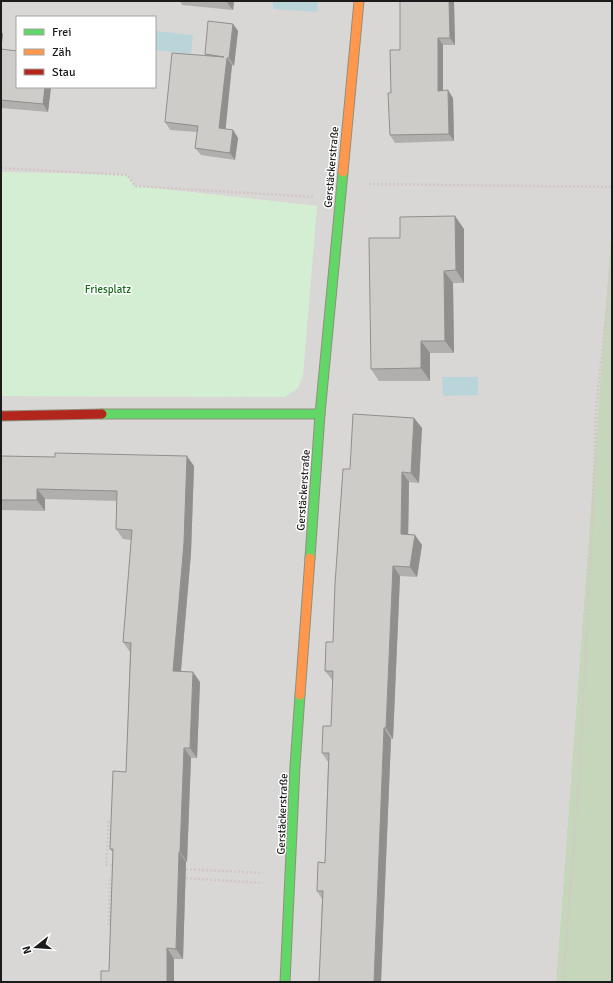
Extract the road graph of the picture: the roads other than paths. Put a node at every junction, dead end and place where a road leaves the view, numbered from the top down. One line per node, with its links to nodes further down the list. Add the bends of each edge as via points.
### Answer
1 (359, 1): 2 (street, Gerstäckerstraße)
2 (320, 414): 3 (street); 4 (street, Gerstäckerstraße, via 295,766)
3 (1, 416)
4 (285, 982)

